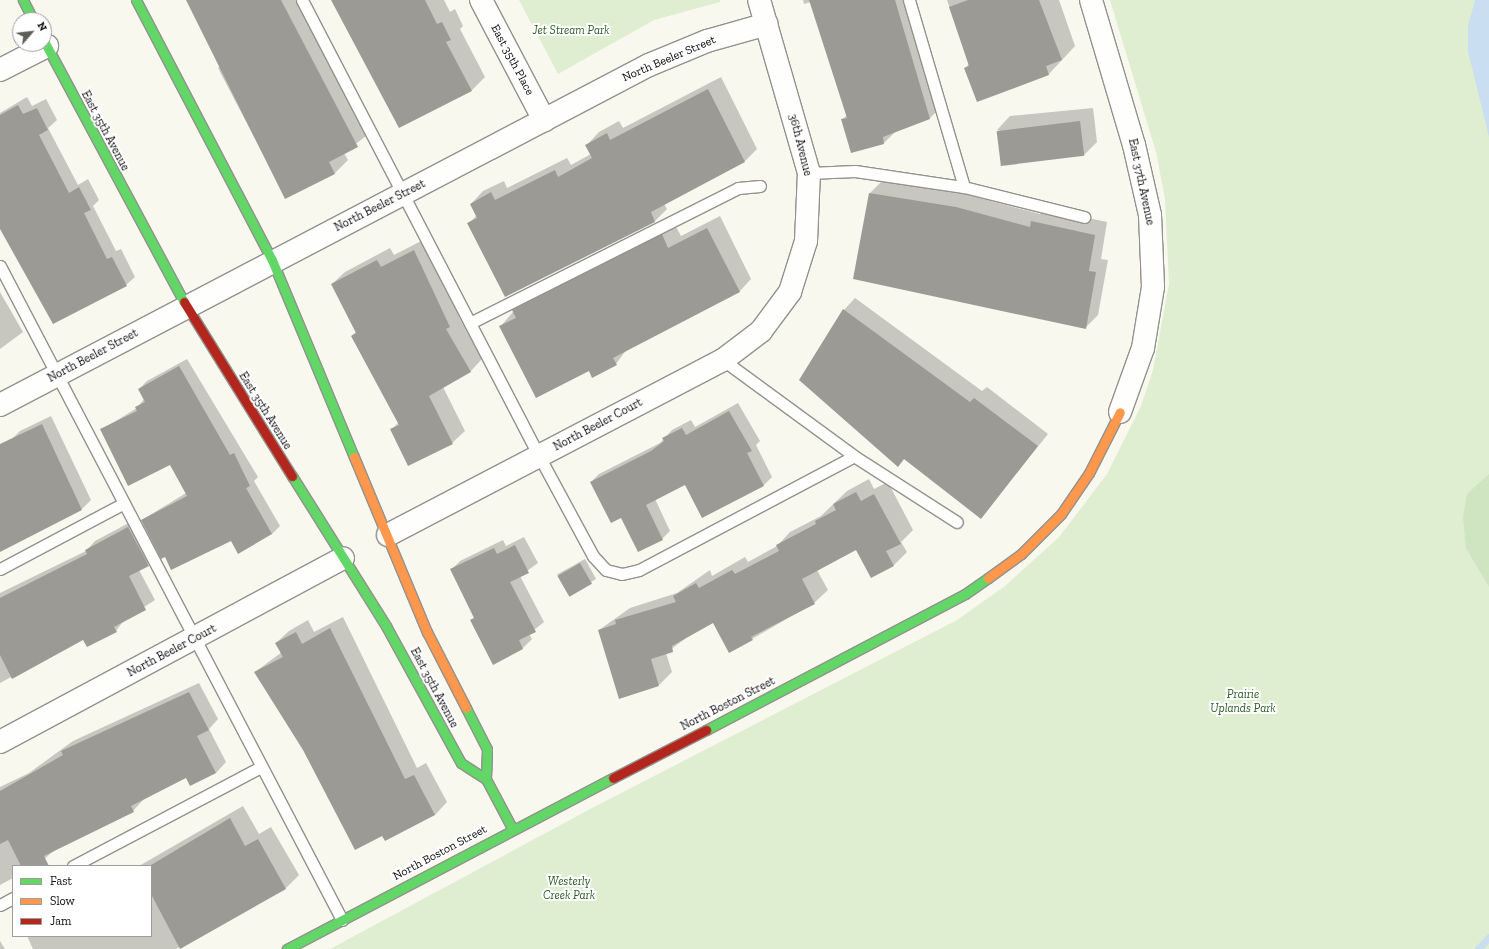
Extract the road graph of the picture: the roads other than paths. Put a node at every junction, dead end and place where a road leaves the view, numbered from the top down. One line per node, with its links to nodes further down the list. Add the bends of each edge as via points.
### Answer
1 (23, 0): 8 (street)
2 (136, 0): 19 (street, East 35th Avenue)
3 (302, 0): 17 (lane)
4 (481, 0): 13 (street, East 35th Place)
5 (759, 0): 9 (street, 36th Avenue)
6 (909, 0): 16 (lane)
7 (1091, 0): 27 (street, East 37th Avenue, via 1134,145 1150,216 1154,287 1143,348)
8 (29, 12)
9 (767, 24): 13 (street, North Beeler Street, via 707,40 649,65); 14 (street, 36th Avenue)
10 (30, 52): 12 (street)
11 (50, 52): 22 (street, East 35th Avenue)
12 (0, 70)
13 (544, 120): 17 (street, North Beeler Street)
14 (809, 173): 16 (lane, via 855,171); 21 (street, 36th Avenue, via 806,241)
15 (760, 186): 23 (lane, via 738,188)
16 (964, 187): 18 (lane)
17 (403, 194): 19 (street, North Beeler Street); 23 (lane)
18 (1084, 217)
19 (272, 260): 22 (street, North Beeler Street); 32 (street, East 35th Avenue)
20 (0, 266): 25 (lane)
21 (790, 292): 24 (street, North Beeler Court, via 761,331)
22 (186, 306): 25 (street, North Beeler Street); 33 (street, East 35th Avenue)
23 (470, 323): 28 (lane)
24 (723, 360): 28 (street, North Beeler Court); 29 (lane)
25 (58, 374): 26 (street, North Beeler Street); 30 (lane)
26 (0, 405)
27 (1120, 412): 39 (street, North Boston Street, via 1089,474 1061,514 1021,554 965,594)
28 (539, 456): 29 (lane, via 593,556 606,570 622,574 639,570); 32 (street, North Beeler Court)
29 (854, 456): 31 (lane)
30 (124, 503): 34 (lane); 35 (lane)
31 (956, 522)
32 (388, 535): 38 (street, East 35th Avenue, via 427,632 487,749)
33 (343, 558): 35 (street, North Beeler Court); 38 (street, East 35th Avenue, via 406,659 461,763)
34 (0, 569)
35 (195, 638): 36 (street, North Beeler Court); 37 (lane)
36 (0, 742)
37 (262, 767): 40 (lane); 43 (lane)
38 (486, 779): 39 (street, East 35th Avenue)
39 (512, 828): 43 (street, North Boston Street)
40 (75, 865)
41 (12, 899): 42 (lane)
42 (0, 905)
43 (342, 920): 44 (street, North Boston Street)
44 (287, 949)

